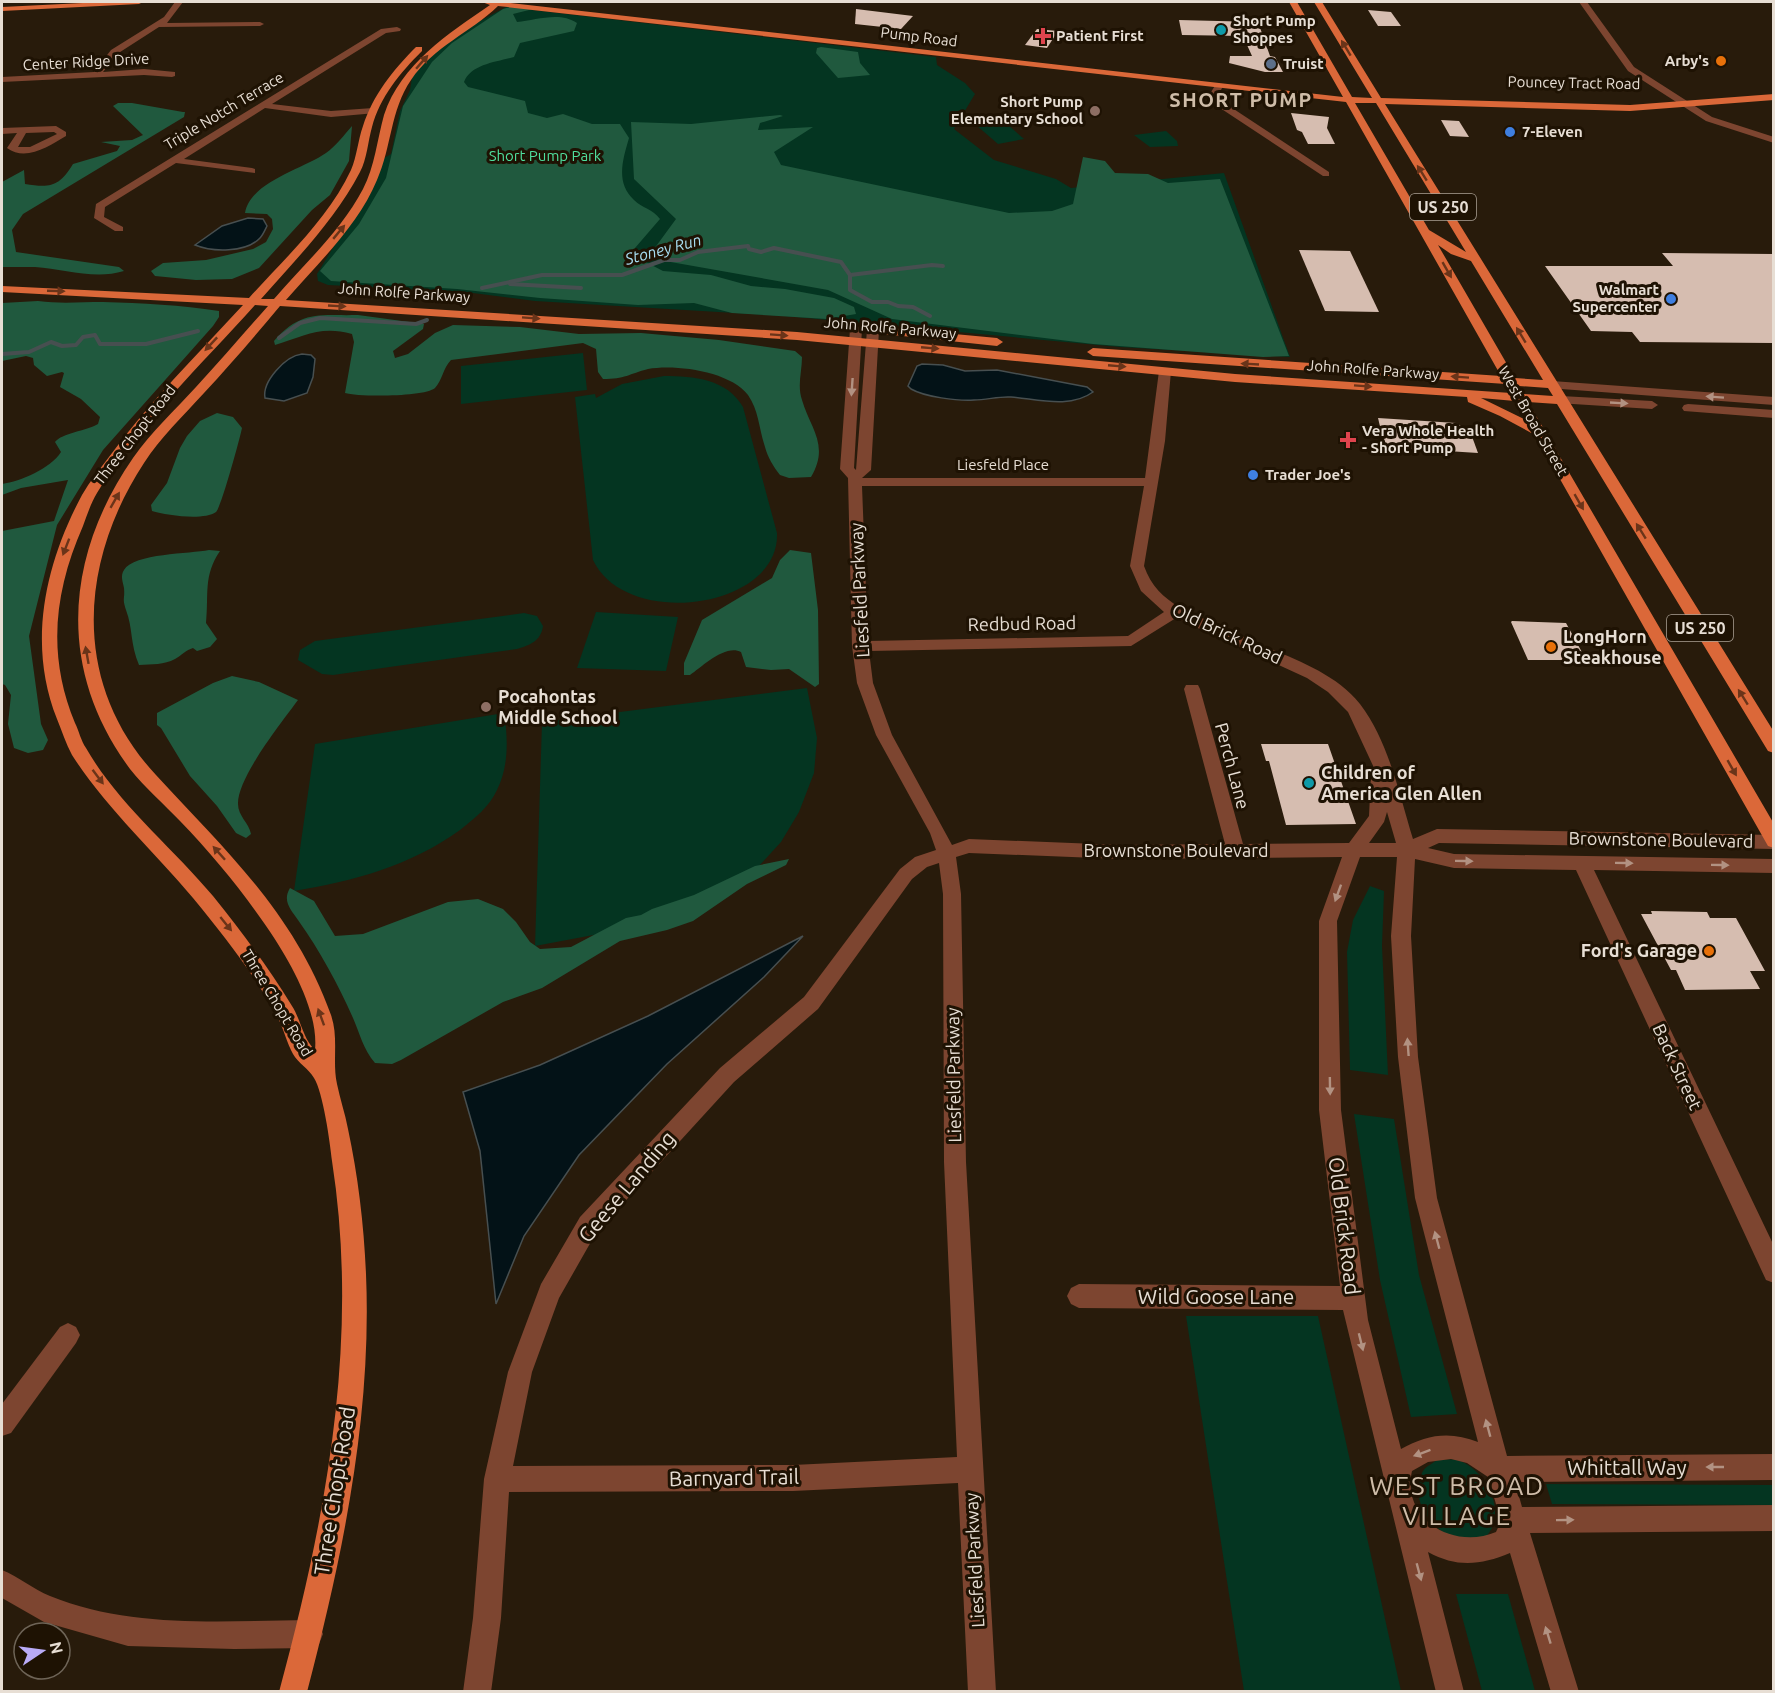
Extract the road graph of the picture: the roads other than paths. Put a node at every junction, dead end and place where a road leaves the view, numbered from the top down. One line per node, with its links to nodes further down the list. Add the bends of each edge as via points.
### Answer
1 (139, 2): 9 (main road)
2 (180, 2): 11 (street)
3 (486, 2): 4 (main road, Pump Road)
4 (492, 2): 17 (main road, Pump Road); 26 (main road, Three Chopt Road, via 479,5 432,38 400,68); 27 (main road, Three Chopt Road, one-way to 4, via 425,57 494,6)
5 (544, 2): 19 (main road, Pump Road)
6 (1293, 2): 19 (main road, West Broad Street / US 250)
7 (1318, 2): 21 (main road, West Broad Street / US 250, one-way to 7)
8 (1583, 2): 13 (street)
9 (2, 9)
10 (260, 24): 11 (street)
11 (159, 25): 15 (street, via 114,52)
12 (397, 29): 25 (street, Triple Notch Terrace, via 384,31)
13 (1626, 59): 22 (street, via 1631,69); 23 (street)
14 (172, 74): 15 (street, Center Ridge Drive)
15 (96, 75): 16 (street, Center Ridge Drive)
16 (2, 80)
17 (1219, 86): 19 (main road, Pump Road); 34 (street, via 1214,100)
18 (1773, 87): 23 (main road, Pouncey Tract Road)
19 (1346, 96): 21 (main road); 36 (main road, West Broad Street / US 250)
20 (1773, 96): 24 (main road)
21 (1376, 98): 22 (main road, Pouncey Tract Road); 23 (main road, Pouncey Tract Road, via 1609,108); 37 (main road, West Broad Street / US 250, one-way to 21)
22 (1674, 98): 23 (street)
23 (1688, 101): 24 (street); 28 (street, via 1709,119)
24 (1701, 104): 28 (street)
25 (263, 105): 26 (street, via 338,116); 32 (street, Triple Notch Terrace)
26 (374, 111): 27 (street); 41 (main road, Three Chopt Road, via 360,159 346,188 319,227)
27 (391, 111): 42 (main road, Three Chopt Road, one-way to 27, via 356,210 372,181)
28 (1740, 130): 31 (street)
29 (23, 131): 29 (street, via 56,129 63,134 32,150 19,151 12,148); 30 (street)
30 (2, 132)
31 (1773, 140)
32 (173, 160): 33 (street); 35 (street, Triple Notch Terrace, via 100,206 99,218)
33 (252, 171)
34 (1326, 174)
35 (119, 229)
36 (1424, 231): 37 (main road, via 1460,255); 48 (main road, West Broad Street / US 250, one-way to 48)
37 (1475, 259): 49 (main road, West Broad Street / US 250, one-way to 37)
38 (2, 277): 39 (main road)
39 (68, 280)
40 (2, 289): 41 (main road, John Rolfe Parkway, one-way to 41)
41 (253, 293): 42 (main road, John Rolfe Parkway); 70 (main road, Three Chopt Road, one-way to 70, via 134,432 90,493 56,577 49,639 52,676 78,750 110,794 245,949 287,1015 302,1051)
42 (282, 297): 43 (main road, John Rolfe Parkway); 45 (main road, John Rolfe Parkway, one-way to 45); 70 (main road, Three Chopt Road, one-way to 42, via 326,1029 299,963 254,893 118,739 103,712 90,669 83,617 92,554 108,511 124,484 141,458)
43 (819, 326)
44 (840, 327): 45 (main road, John Rolfe Parkway)
45 (855, 335): 46 (main road, John Rolfe Parkway); 56 (street, Liesfeld Parkway, one-way to 56, via 847,469)
46 (873, 336): 47 (main road, John Rolfe Parkway, one-way to 47); 48 (main road, John Rolfe Parkway, one-way to 46); 56 (street, Liesfeld Parkway, via 864,470)
47 (1165, 371): 50 (main road, John Rolfe Parkway, one-way to 50); 57 (street, Old Brick Road)
48 (1511, 381): 49 (main road, John Rolfe Parkway); 51 (main road, West Broad Street / US 250)
49 (1552, 385): 52 (main road, West Broad Street / US 250); 53 (street, John Rolfe Parkway, one-way to 49)
50 (1452, 392): 51 (main road, John Rolfe Parkway); 55 (main road)
51 (1520, 397): 52 (main road, John Rolfe Parkway); 55 (main road, West Broad Street / US 250)
52 (1561, 400): 54 (street, John Rolfe Parkway, one-way to 54); 61 (main road, West Broad Street / US 250, one-way to 52)
53 (1773, 401)
54 (1773, 414)
55 (1540, 433): 63 (main road, West Broad Street / US 250, one-way to 63)
56 (855, 479): 57 (street, Liesfeld Place); 59 (street, Liesfeld Parkway)
57 (1151, 483): 58 (street, Old Brick Road, via 1137,566 1142,584 1156,600)
58 (1175, 612): 59 (street, Redbud Road, via 1131,641); 62 (street, Old Brick Road, via 1313,674 1334,688 1353,708)
59 (860, 646): 66 (street, Liesfeld Parkway, via 865,683 884,735)
60 (1192, 689): 67 (street, Perch Lane)
61 (1773, 747)
62 (1381, 762): 64 (street, Old Brick Road); 65 (street, Old Brick Road, via 1378,817)
63 (1773, 842): 64 (street, Brownstone Boulevard, via 1437,836)
64 (1407, 850): 65 (street, Brownstone Boulevard); 68 (street, Brownstone Boulevard, one-way to 68, via 1454,861); 78 (street, Old Brick Road, one-way to 64, via 1426,1198 1408,1057 1401,936)
65 (1353, 851): 67 (street, Brownstone Boulevard); 73 (street, Old Brick Road, one-way to 73, via 1328,921 1330,1110)
66 (946, 852): 67 (street, Brownstone Boulevard, via 969,846); 77 (street, Liesfeld Parkway, via 952,894 955,1162); 79 (street, Geese Landing, via 921,862 906,874 811,1003 727,1075 588,1225 549,1292 520,1372)
67 (1236, 852)
68 (1581, 862): 69 (street, Brownstone Boulevard, one-way to 69); 71 (street, Back Street)
69 (1773, 866)
70 (324, 1074): 85 (main road, Three Chopt Road, via 343,1156 351,1217 353,1338 350,1399 335,1511)
71 (1773, 1272)
72 (1079, 1296): 73 (street, Wild Goose Lane)
73 (1353, 1298): 80 (street, Old Brick Road, one-way to 80)
74 (68, 1335): 75 (street)
75 (2, 1424)
76 (1773, 1467): 78 (street, Whittall Way, one-way to 78)
77 (970, 1469): 79 (street, Barnyard Trail, via 765,1478); 88 (street, Liesfeld Parkway)
78 (1498, 1469): 80 (street, one-way to 80, via 1483,1455 1467,1448 1439,1448 1401,1462); 82 (street, Old Brick Road)
79 (497, 1479): 87 (street, Geese Landing, via 487,1618)
80 (1397, 1481): 83 (street, Old Brick Road)
81 (1773, 1518): 82 (street, one-way to 81)
82 (1514, 1520): 83 (street, via 1506,1541 1488,1550 1449,1550 1430,1542); 90 (street, Old Brick Road, one-way to 82)
83 (1406, 1521): 89 (street, Old Brick Road, one-way to 89)
84 (2, 1583): 85 (street, via 44,1608 128,1632)
85 (309, 1634): 86 (main road, Three Chopt Road)
86 (293, 1692)
87 (477, 1692)
88 (982, 1692)
89 (1450, 1692)
90 (1565, 1692)

